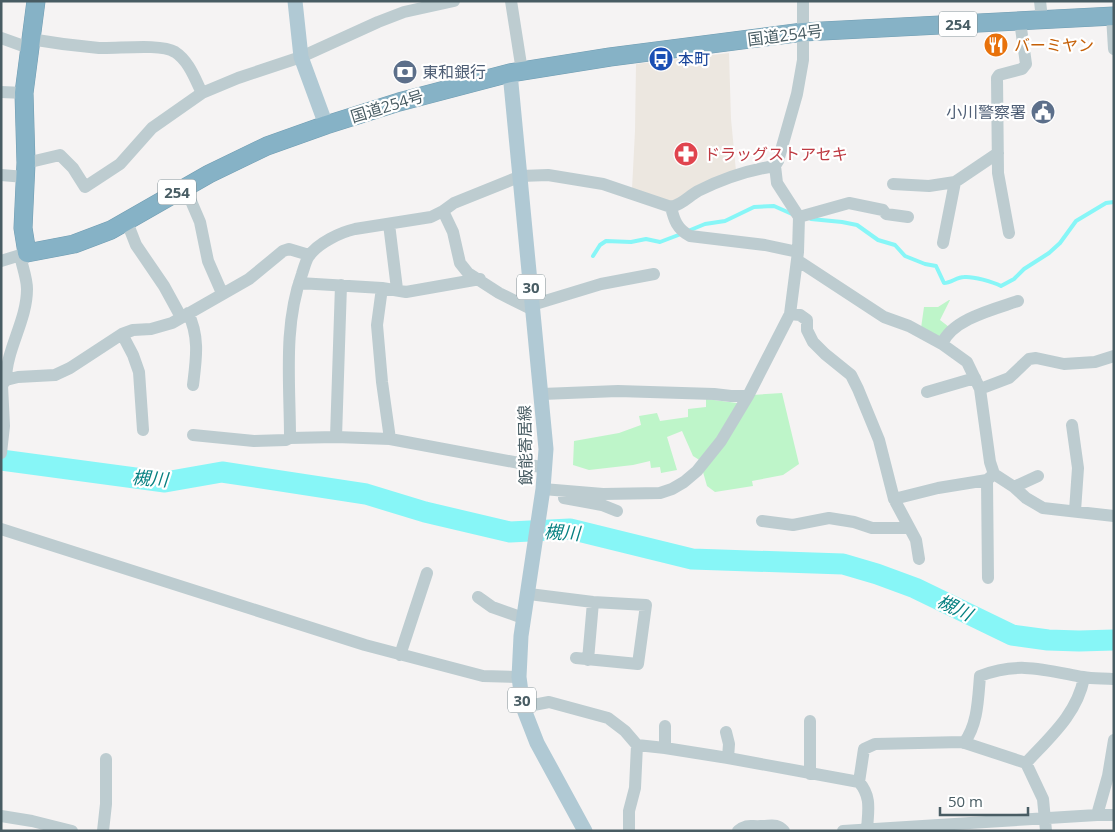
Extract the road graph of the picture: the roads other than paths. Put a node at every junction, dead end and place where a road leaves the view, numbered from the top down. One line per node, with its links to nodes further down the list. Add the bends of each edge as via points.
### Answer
1 (36, 1): 12 (highway)
2 (295, 1): 14 (main road)
3 (454, 1): 14 (street, via 404,12)
4 (510, 1): 15 (street)
5 (803, 1): 10 (street)
6 (1040, 1): 8 (street)
7 (1113, 16): 8 (highway, 国道254号 / 254); 13 (street)
8 (1042, 19): 9 (highway, 国道254号 / 254)
9 (1020, 21): 10 (highway, 国道254号 / 254); 20 (street, via 1026,64 1022,69 997,78)
10 (803, 32): 15 (highway, 国道254号 / 254); 21 (street, via 803,60 796,94)
11 (1, 38): 12 (street)
12 (30, 43): 17 (highway); 18 (street, via 162,48 184,60)
13 (1114, 49)
14 (301, 57): 18 (street); 19 (main road)
15 (516, 72): 19 (highway, 国道254号 / 254); 24 (main road, 飯能寄居線 / 30)
16 (1, 92): 17 (street)
17 (24, 93): 22 (highway)
18 (202, 93): 22 (street, via 152,128 120,164 85,187 60,155)
19 (326, 125): 27 (highway, 国道254号 / 254, via 266,146)
20 (998, 153): 25 (street); 34 (street, via 998,173)
21 (775, 166): 28 (street, via 754,169 720,181); 30 (street, via 777,184)
22 (25, 170): 23 (street); 36 (highway, via 24,228)
23 (1, 175)
24 (521, 176): 28 (street, via 548,175 603,184); 29 (street, via 454,203); 47 (main road, 飯能寄居線 / 30)
25 (955, 182): 26 (street, via 929,186); 35 (street)
26 (893, 184)
27 (186, 187): 32 (highway, 国道254号 / 254); 45 (street, via 200,222 208,262)
28 (672, 207): 38 (street, via 681,231 690,236 765,245)
29 (443, 211): 33 (street, via 431,217); 40 (street, via 460,263 468,273)
30 (799, 217): 31 (street, via 849,203); 38 (street)
31 (908, 217)
32 (126, 222): 36 (highway, 国道254号 / 254, via 74,244); 49 (street, via 136,245)
33 (389, 224): 37 (street, via 343,232); 44 (street)
34 (1009, 233)
35 (944, 243)
36 (11, 255): 53 (street, via 28,286)
37 (309, 255): 41 (street); 45 (street, via 289,249 283,251 249,279)
38 (798, 256): 48 (street); 51 (street, via 884,317)
39 (654, 274): 47 (street, via 601,284)
40 (480, 279): 44 (street, via 406,292); 47 (street, via 499,293)
41 (299, 283): 42 (street); 63 (street, via 289,332)
42 (341, 285): 43 (street); 62 (street)
43 (382, 288): 44 (street); 64 (street, via 377,325)
44 (397, 289)
45 (222, 293): 49 (street)
46 (1018, 301): 51 (street, via 972,317 945,336)
47 (533, 308): 57 (main road, 飯能寄居線 / 30)
48 (790, 314): 58 (street); 71 (street, via 807,320 807,330 813,342 851,375 879,440)
49 (184, 315): 50 (street, via 172,323); 55 (street, via 193,323 197,341)
50 (122, 334): 53 (street, via 56,374 18,377); 60 (street, via 139,372)
51 (942, 344): 54 (street, via 967,362)
52 (1114, 356): 54 (street, via 1095,362 1064,364 1029,359 1009,378)
53 (3, 383): 65 (street)
54 (978, 383): 56 (street); 68 (street)
55 (193, 386)
56 (926, 392)
57 (542, 394): 58 (street, via 618,390); 66 (main road, 飯能寄居線 / 30)
58 (748, 396): 70 (street, via 697,471 672,489 631,494)
59 (1072, 425): 73 (street, via 1078,468)
60 (142, 430)
61 (193, 435): 63 (street, via 254,441)
62 (336, 437): 63 (street); 64 (street)
63 (290, 438)
64 (390, 440): 66 (street)
65 (1, 453)
66 (546, 468): 70 (main road, 飯能寄居線 / 30)
67 (1038, 476): 69 (street)
68 (990, 477): 69 (street); 71 (street); 80 (street)
69 (1014, 488): 73 (street, via 1043,508)
70 (548, 494): 72 (street); 81 (main road, 飯能寄居線 / 30)
71 (894, 498): 76 (street)
72 (617, 511)
73 (1075, 511): 74 (street)
74 (1114, 516)
75 (762, 521): 76 (street, via 793,525 828,518 872,528)
76 (908, 528): 78 (street, via 916,540)
77 (1, 529): 85 (street)
78 (919, 559)
79 (427, 573): 85 (street)
80 (988, 578)
81 (528, 594): 83 (street); 84 (main road, 飯能寄居線 / 30)
82 (478, 597): 84 (street, via 492,607)
83 (593, 602): 83 (street, via 582,659 638,664 646,605)
84 (523, 618): 86 (main road, 飯能寄居線 / 30)
85 (400, 654): 86 (street, via 483,676)
86 (519, 676): 89 (main road, 飯能寄居線 / 30)
87 (1084, 678): 88 (street); 94 (street, via 1027,667 997,669 980,676 976,714); 99 (street, via 1076,705 1067,719)
88 (1114, 679)
89 (523, 707): 95 (street, via 549,702 608,718); 110 (main road, 飯能寄居線 / 30, via 537,743)
90 (810, 721): 100 (street)
91 (665, 726): 96 (street)
92 (726, 732): 97 (street)
93 (1114, 740): 102 (street)
94 (964, 743): 99 (street); 101 (street, via 875,744 864,749)
95 (637, 745): 96 (street); 111 (street)
96 (665, 748): 97 (street)
97 (728, 758): 100 (street)
98 (106, 759): 109 (street)
99 (1026, 763): 105 (street, via 1043,799)
100 (810, 774): 101 (street)
101 (859, 782): 107 (street, via 868,801)
102 (1097, 815): 103 (street); 105 (street)
103 (1114, 815)
104 (1, 816): 108 (street)
105 (1046, 825): 107 (street)
106 (761, 829): 112 (street, via 750,825); 113 (street, via 774,824)
107 (867, 830): 114 (street)
108 (72, 831)
109 (103, 831)
110 (585, 831)
111 (629, 831)
112 (738, 831)
113 (784, 831)
114 (843, 831)

